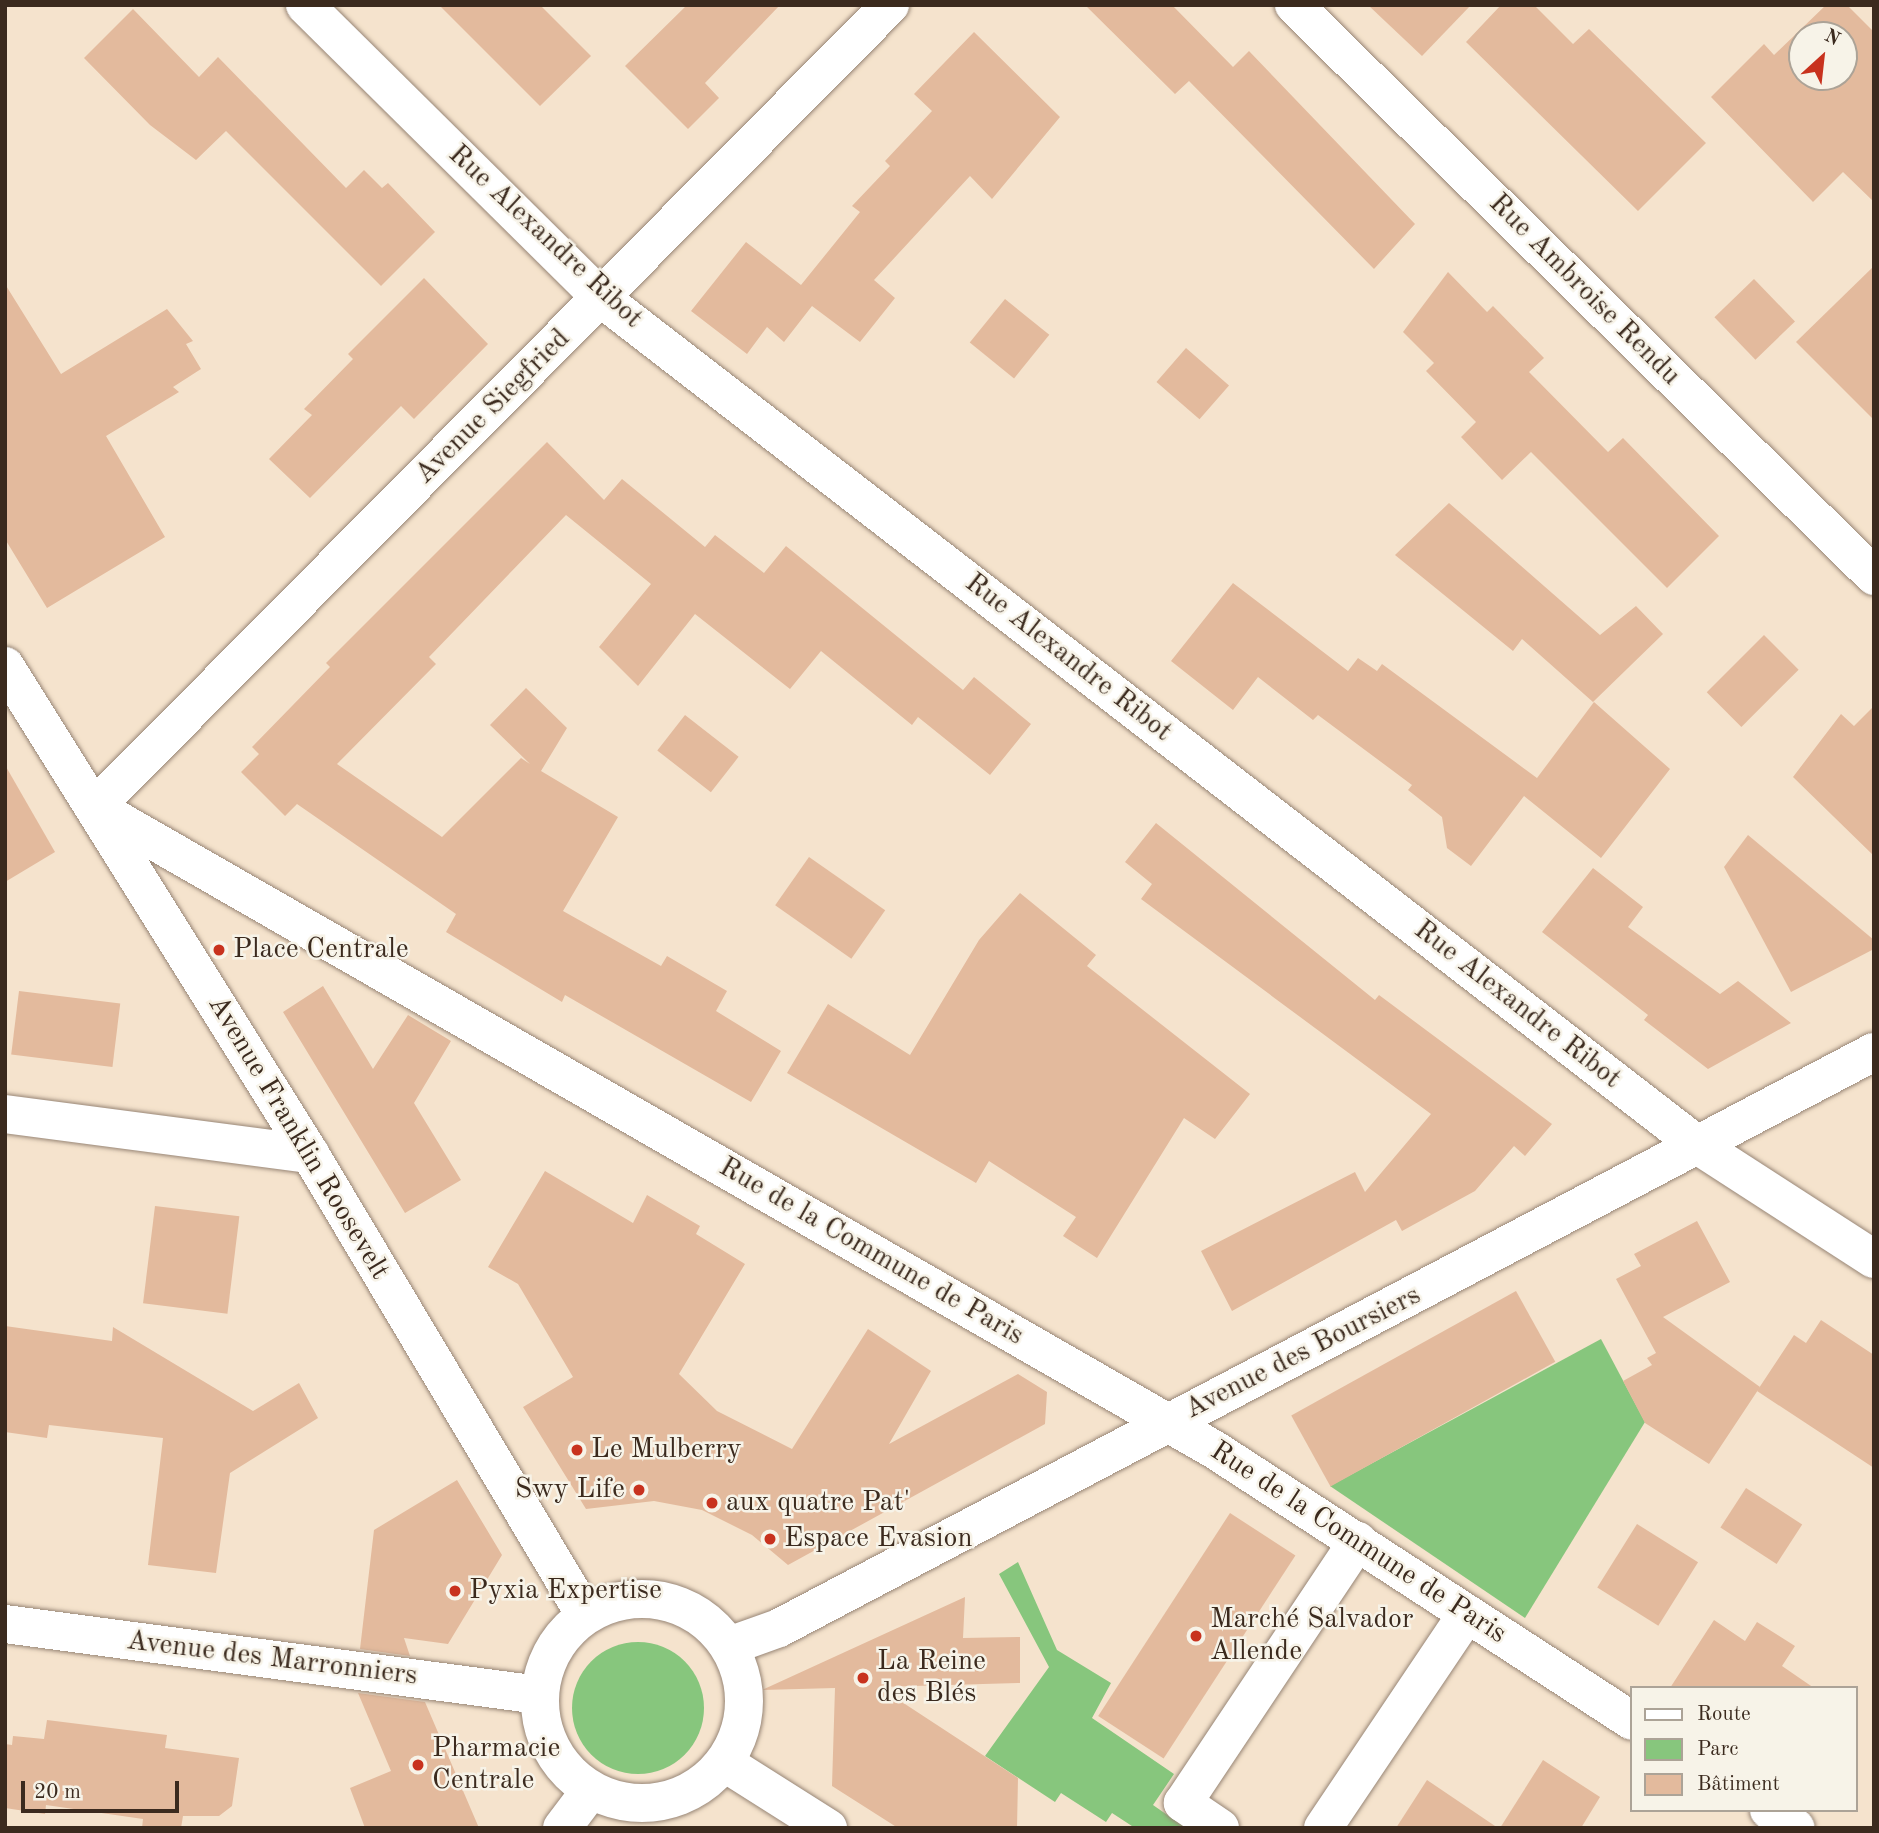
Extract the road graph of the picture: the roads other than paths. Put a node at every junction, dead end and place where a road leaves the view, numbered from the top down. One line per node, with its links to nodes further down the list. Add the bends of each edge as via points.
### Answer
1 (305, 5): 4 (street, Rue Alexandre Ribot)
2 (890, 5): 4 (street, Avenue Siegfried)
3 (1294, 5): 5 (street, Rue Ambroise Rendu)
4 (601, 298): 7 (street, Avenue Siegfried); 10 (street, Rue Alexandre Ribot)
5 (1874, 576)
6 (5, 666): 7 (street, Avenue Franklin Roosevelt)
7 (95, 807): 11 (street, Avenue Franklin Roosevelt); 13 (street, Rue de la Commune de Paris)
8 (1874, 1052): 10 (street, Avenue des Boursiers)
9 (5, 1114): 11 (street)
10 (1699, 1146): 12 (street, Rue Alexandre Ribot); 13 (street, Avenue des Boursiers)
11 (310, 1154): 16 (street, Avenue Franklin Roosevelt)
12 (1874, 1259)
13 (1168, 1422): 14 (street, Rue de la Commune de Paris); 18 (street, Avenue des Boursiers, via 779,1628)
14 (1359, 1541): 15 (street, Rue de la Commune de Paris); 26 (street, via 1183,1803)
15 (1467, 1614): 20 (street, Rue de la Commune de Paris); 27 (street)
16 (585, 1615): 18 (street, via 615,1601 647,1598 707,1621); 19 (street, via 546,1664)
17 (5, 1624): 19 (street, Avenue des Marronniers)
18 (729, 1646): 21 (street, via 742,1674 745,1705)
19 (539, 1695): 22 (street, via 551,1750)
20 (1630, 1720)
21 (725, 1763): 22 (street, via 678,1798 648,1804); 25 (street)
22 (590, 1791): 24 (street)
23 (1772, 1812): 28 (street)
24 (562, 1828)
25 (828, 1828)
26 (1220, 1828)
27 (1323, 1828)
28 (1796, 1828)

